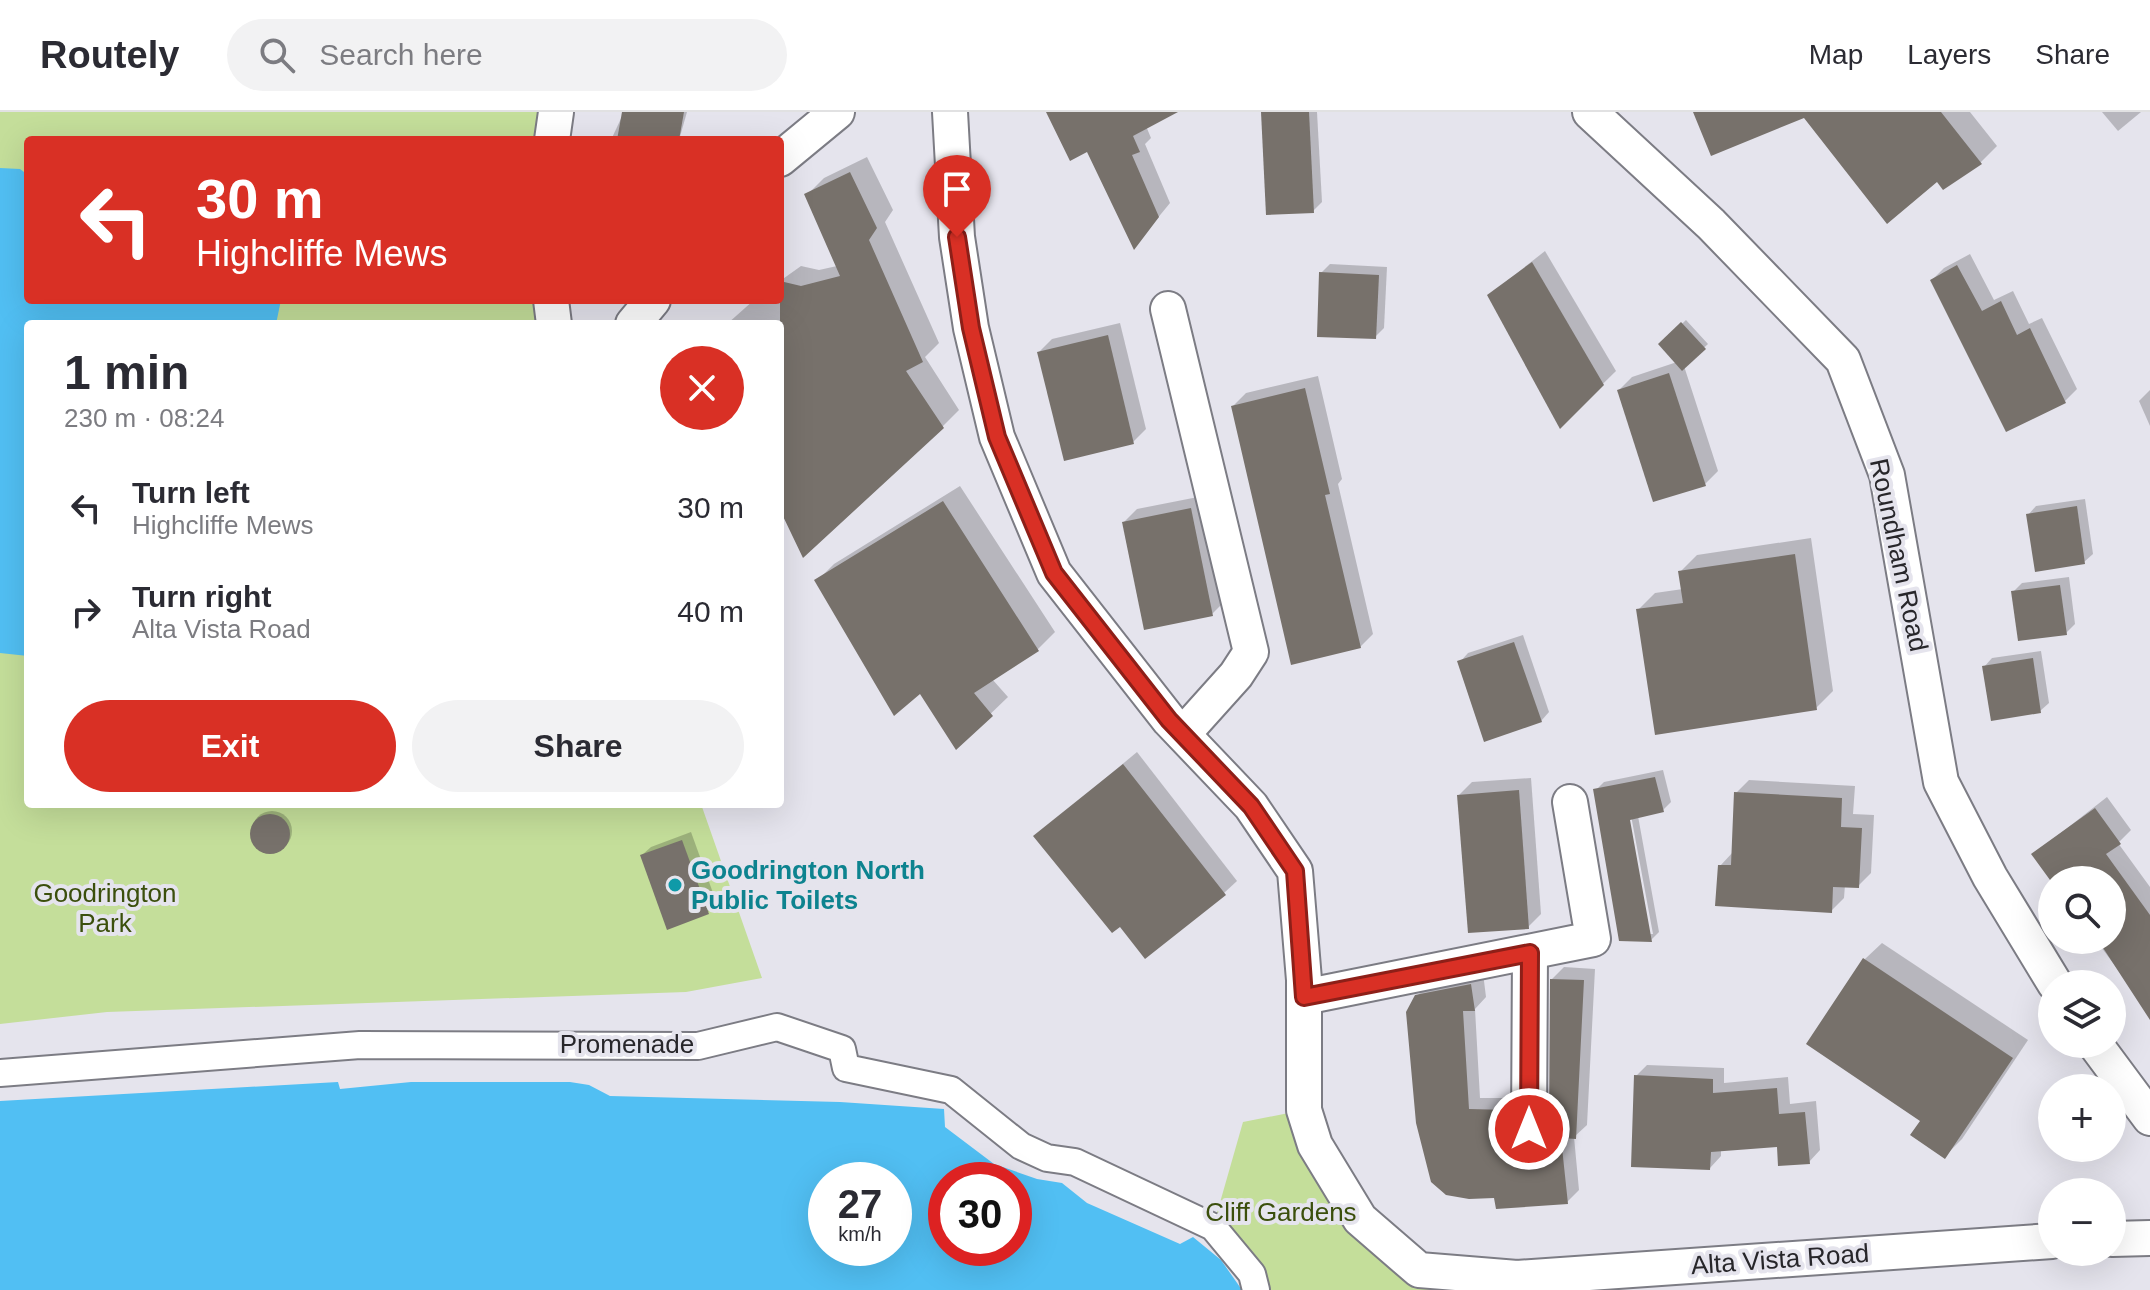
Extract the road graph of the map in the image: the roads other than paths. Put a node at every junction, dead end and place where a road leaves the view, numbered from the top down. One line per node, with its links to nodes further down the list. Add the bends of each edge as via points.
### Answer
1 (556, 112): 5 (street)
2 (837, 112): 6 (street)
3 (950, 112): 10 (street, Alta Vista Road, via 957,237 971,328 997,437 1054,573)
4 (1590, 112): 13 (street, Roundham Road, via 1711,224 1843,360 1887,475 1941,782)
5 (553, 136)
6 (784, 156)
7 (650, 304): 9 (street)
8 (1168, 309): 10 (street, via 1251,652)
9 (636, 320)
10 (1183, 734): 14 (street, Alta Vista Road, via 1251,806 1295,871)
11 (1570, 802): 12 (street, via 1593,939)
12 (1530, 953): 14 (street); 18 (street)
13 (2046, 970)
14 (1304, 997): 22 (street, Alta Vista Road, via 1304,1110 1315,1145 1360,1219 1419,1270)
15 (2105, 1058): 17 (street)
16 (0, 1073): 23 (street, Promenade, via 360,1045 698,1046 777,1027 842,1049 846,1068 951,1090 1021,1146 1047,1158 1075,1162 1213,1227 1252,1274)
17 (2150, 1118)
18 (1529, 1129)
19 (2150, 1238): 20 (street)
20 (2126, 1239)
21 (2038, 1242): 22 (street, Alta Vista Road)
22 (1517, 1284)
23 (1256, 1290)

